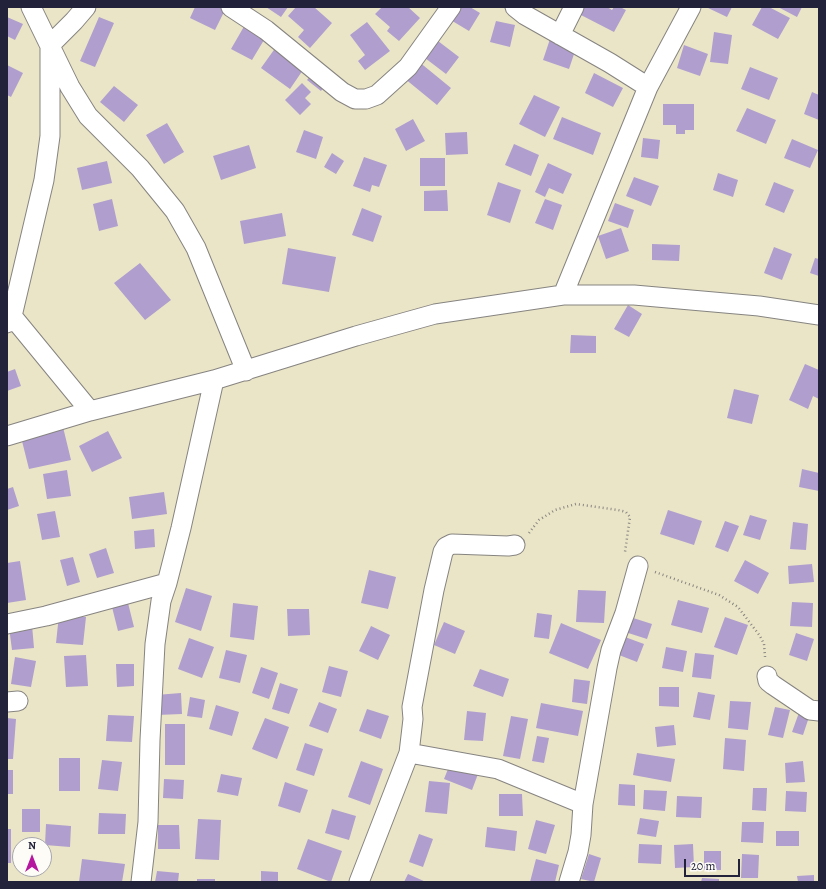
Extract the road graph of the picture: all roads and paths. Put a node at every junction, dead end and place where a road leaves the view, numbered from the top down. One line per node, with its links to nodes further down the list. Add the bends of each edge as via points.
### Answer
1 (31, 7): 9 (street)
2 (86, 7): 9 (street)
3 (231, 7): 4 (street, via 266,30 342,92 355,99 377,95 408,68)
4 (451, 7)
5 (515, 7): 8 (street)
6 (574, 7): 8 (street)
7 (691, 7): 10 (street)
8 (560, 35): 10 (street)
9 (50, 46): 13 (street, via 50,136 44,180); 14 (street, via 88,116 140,168 175,211 196,248)
10 (648, 87): 11 (street)
11 (563, 295): 12 (street, via 634,295 759,306); 14 (street, via 435,314)
12 (819, 315)
13 (8, 318): 16 (street)
14 (246, 370): 15 (street)
15 (214, 380): 16 (street); 20 (street)
16 (90, 411): 17 (street)
17 (7, 436)
18 (515, 545): 19 (path, via 521,542 539,520 555,510 576,504 618,510 626,512 630,517 624,554); 24 (street, via 452,544 443,552 412,707)
19 (638, 566): 22 (path, via 719,595 738,607 764,644); 25 (street, via 625,613 611,650)
20 (168, 583): 21 (street); 26 (street, via 161,601 155,644 148,822)
21 (7, 624)
22 (767, 676): 23 (street, via 773,685 810,710)
23 (819, 711)
24 (409, 753): 25 (street, via 498,769); 27 (street)
25 (583, 804): 28 (street, via 578,852)
26 (141, 882)
27 (359, 882)
28 (569, 882)

